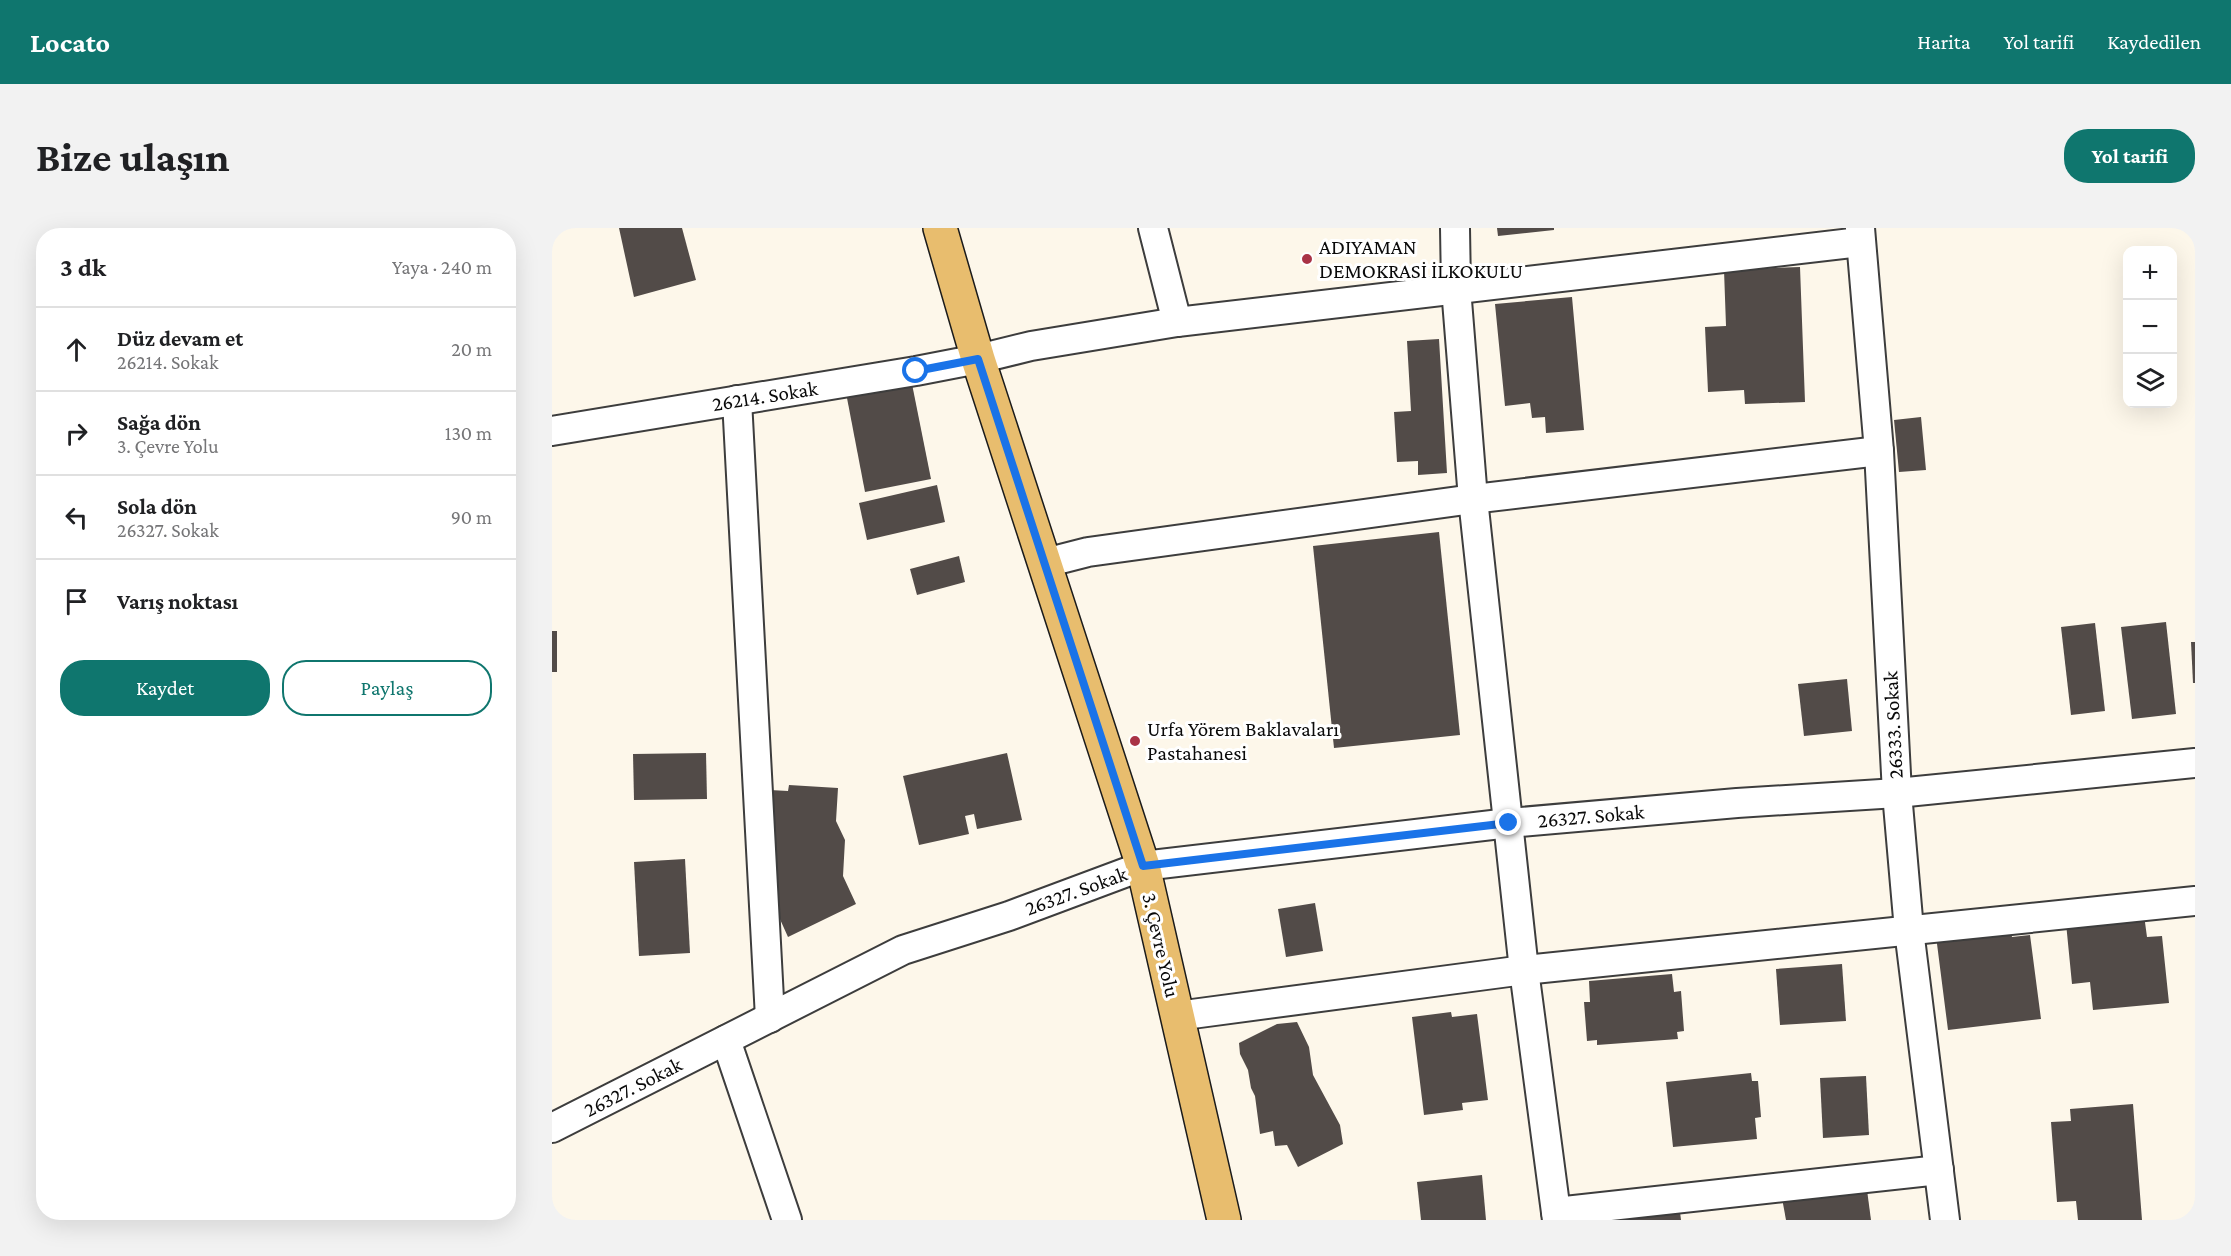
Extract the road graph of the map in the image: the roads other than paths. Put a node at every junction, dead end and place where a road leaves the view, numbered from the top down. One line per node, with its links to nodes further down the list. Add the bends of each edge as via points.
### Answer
1 (940, 228): 7 (main road, 3. Çevre Yolu)
2 (1153, 228): 6 (street)
3 (1455, 228): 5 (street)
4 (1860, 235): 5 (street, 26214. Sokak); 10 (street, 26333. Sokak)
5 (1456, 288): 6 (street, 26214. Sokak); 11 (street)
6 (1177, 322): 7 (street, 26214. Sokak, via 1031,346)
7 (978, 359): 8 (street, 26214. Sokak); 12 (main road, 3. Çevre Yolu)
8 (737, 400): 9 (street, 26214. Sokak); 21 (street)
9 (552, 431)
10 (1879, 451): 11 (street); 14 (street, 26333. Sokak)
11 (1473, 499): 12 (street, via 1088,552); 15 (street)
12 (1045, 563): 16 (main road, 3. Çevre Yolu)
13 (2195, 763): 14 (street, 26327. Sokak)
14 (1897, 793): 15 (street, 26327. Sokak); 18 (street, 26333. Sokak)
15 (1509, 823): 16 (street, 26327. Sokak); 19 (street)
16 (1143, 866): 20 (main road, 3. Çevre Yolu); 21 (street, 26327. Sokak, via 903,950)
17 (2195, 901): 18 (street)
18 (1909, 930): 19 (street); 24 (street, 26333. Sokak)
19 (1524, 970): 20 (street); 25 (street)
20 (1178, 1016): 27 (main road, 3. Çevre Yolu)
21 (770, 1018): 22 (street, 26327. Sokak)
22 (726, 1040): 23 (street, 26327. Sokak); 26 (street)
23 (552, 1128)
24 (1939, 1170): 25 (street); 28 (street, 26333. Sokak)
25 (1557, 1216)
26 (784, 1219)
27 (1224, 1220)
28 (1945, 1220)

